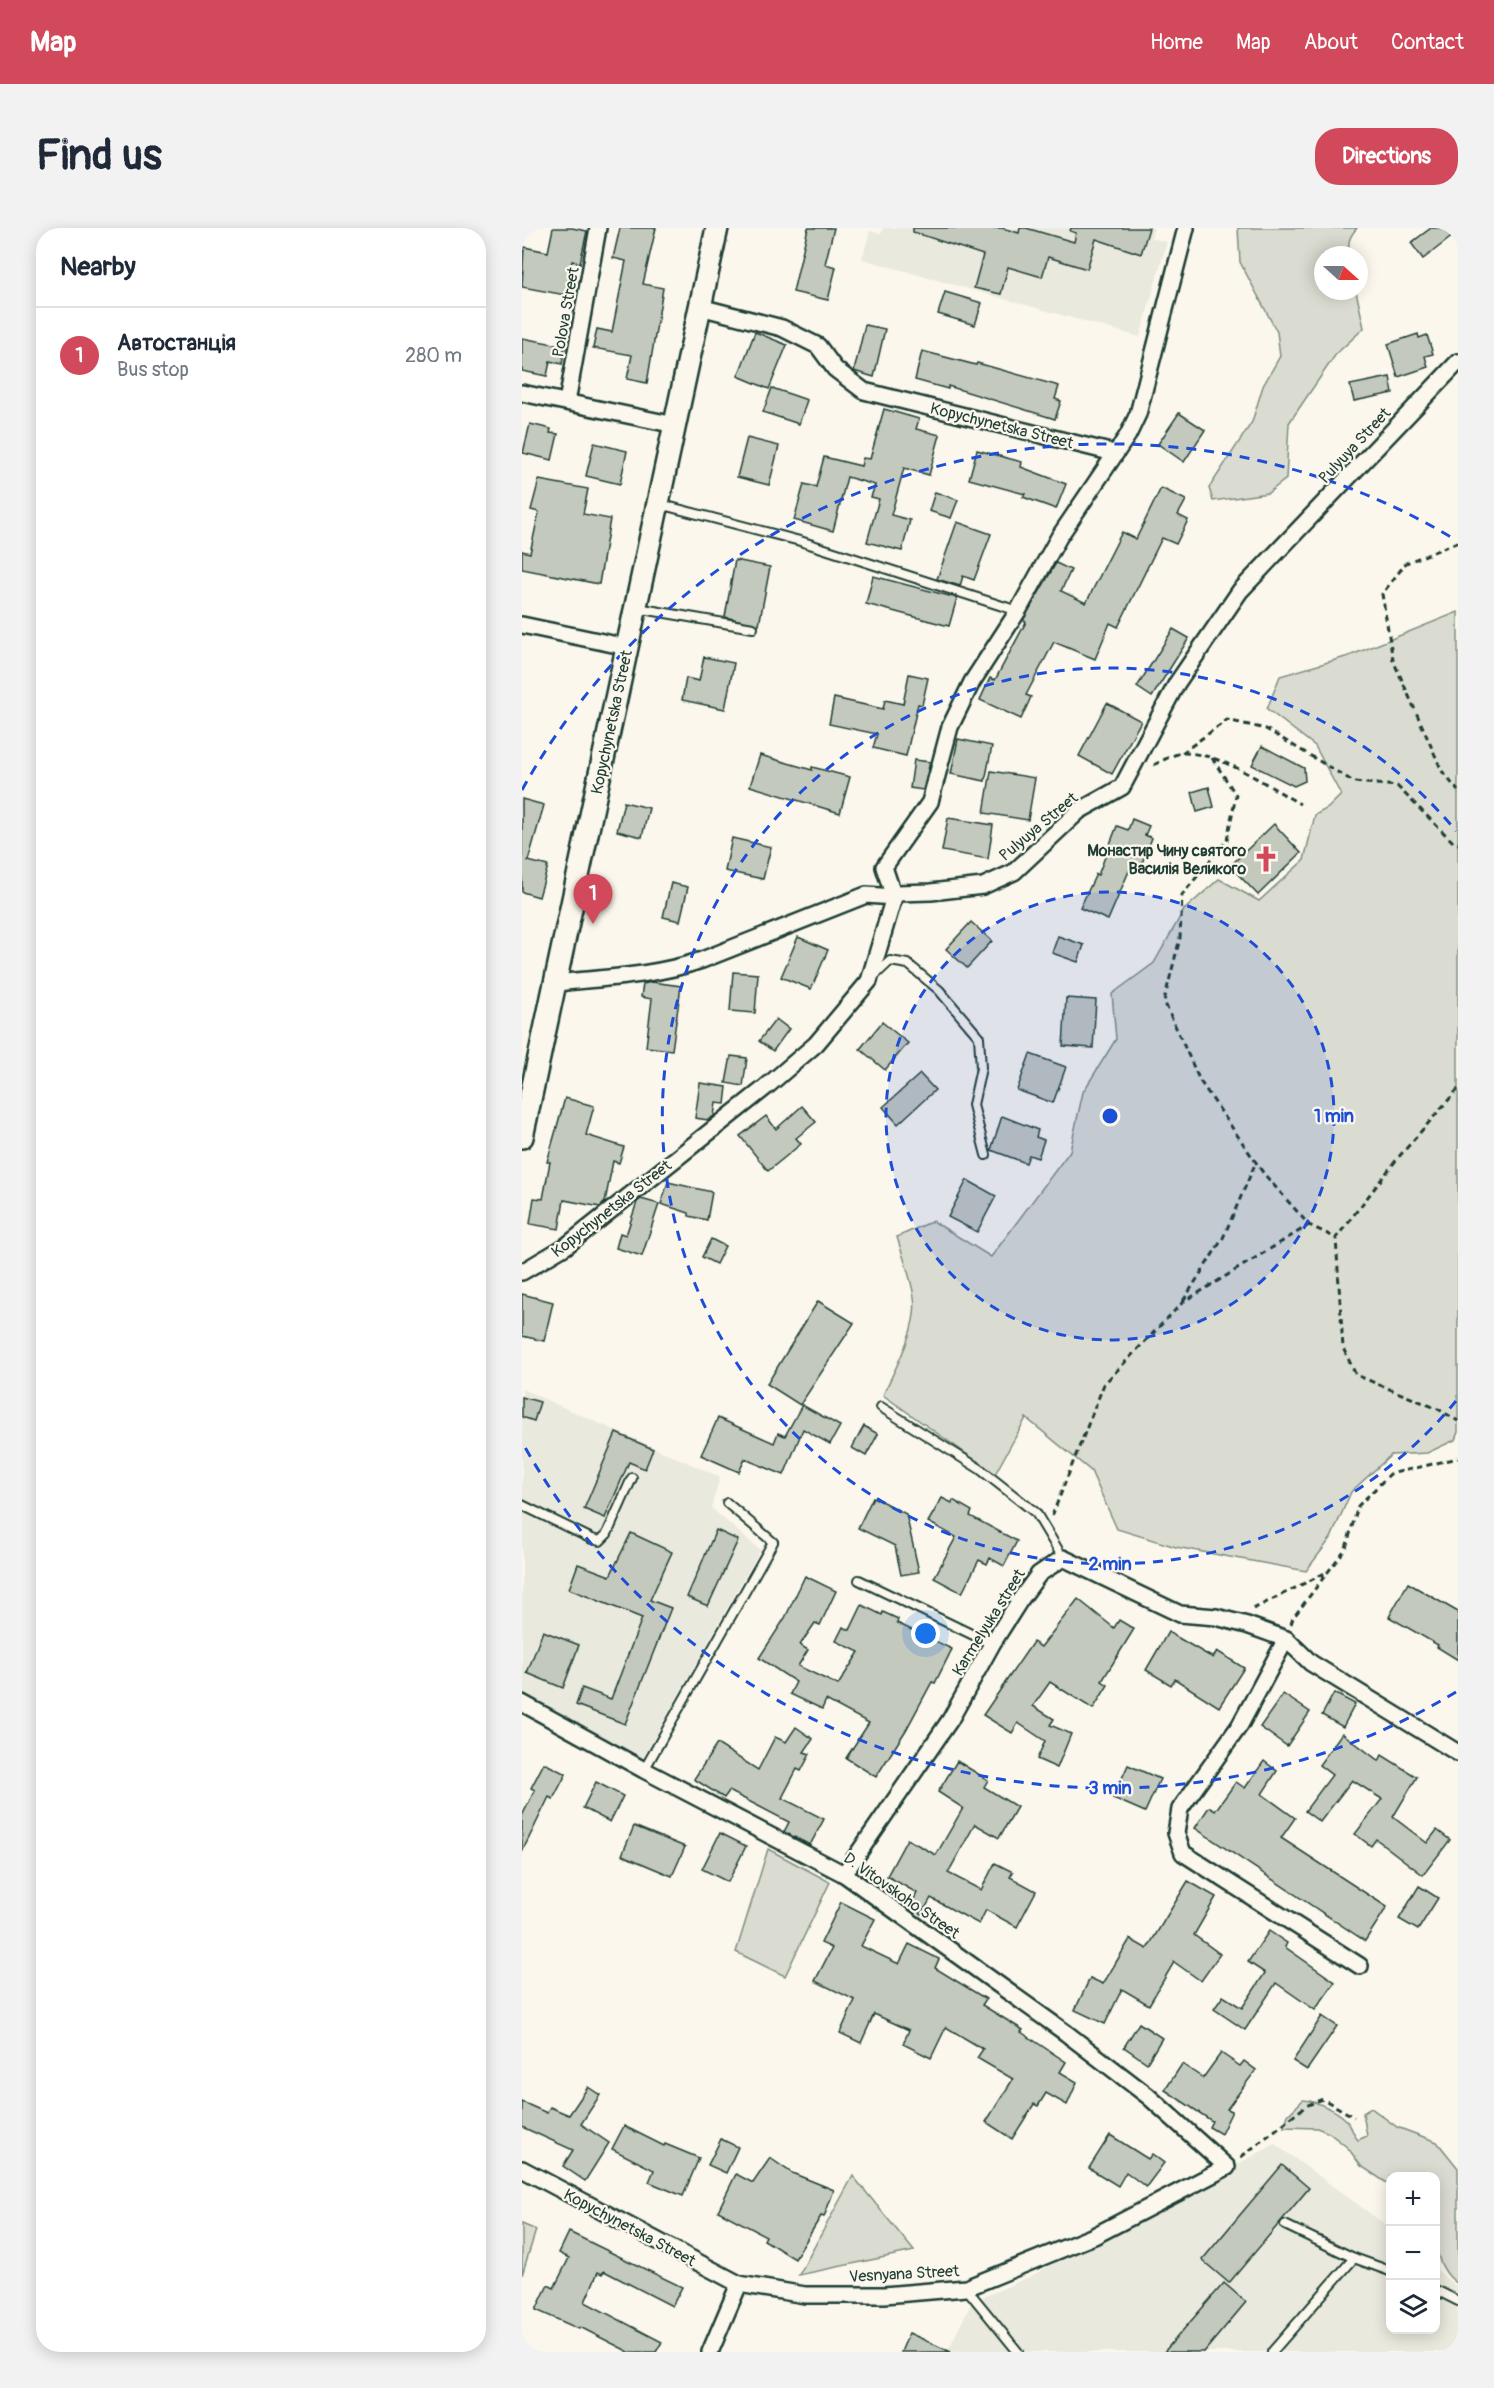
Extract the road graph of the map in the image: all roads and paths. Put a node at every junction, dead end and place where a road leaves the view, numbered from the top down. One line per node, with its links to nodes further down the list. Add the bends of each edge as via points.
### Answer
1 (598, 228): 7 (street, Polova Street)
2 (717, 228): 4 (main road, Kopychynetska Street)
3 (1186, 228): 9 (street, via 1138,414)
4 (700, 307): 8 (main road, Kopychynetska Street); 9 (street, Kopychynetska Street, via 782,328 818,346 835,369 864,391)
5 (1458, 362): 19 (street, Pulyuya Street, via 1240,591 1177,683)
6 (522, 393): 7 (street)
7 (567, 402): 8 (street)
8 (675, 425): 10 (main road, Kopychynetska Street)
9 (1114, 453): 13 (street, via 1059,537)
10 (658, 504): 12 (main road, Kopychynetska Street); 13 (lane, via 800,542)
11 (1458, 542): 20 (path, via 1406,563 1382,594 1393,660 1442,771)
12 (636, 607): 15 (lane); 16 (main road, Kopychynetska Street)
13 (1018, 610): 23 (street, via 972,682 950,727 930,802 884,867)
14 (522, 625): 16 (street)
15 (753, 628)
16 (627, 647): 25 (main road, Kopychynetska Street)
17 (1182, 753): 18 (path); 19 (path); 22 (path, via 1227,720 1266,729 1354,782 1397,786)
18 (1212, 758): 21 (path); 29 (path, via 1236,795 1232,818 1227,840 1182,895 1180,938 1164,1001 1200,1081)
19 (1128, 777): 23 (street, Pulyuya Street, via 1122,787 1079,811 1014,872 983,886 897,893)
20 (1458, 791)
21 (1300, 804)
22 (1458, 844)
23 (894, 897): 24 (street, Kopychynetska Street); 25 (street, Pulyuya Street, via 866,895 675,969)
24 (869, 981): 28 (lane, via 890,961 908,964 939,990 979,1037 981,1068 973,1105); 32 (street, Kopychynetska Street, via 816,1044 766,1087 566,1246)
25 (555, 983): 27 (main road, Kopychynetska Street)
26 (1458, 1089): 31 (path, via 1397,1158)
27 (523, 1126)
28 (986, 1155)
29 (1256, 1162): 30 (path); 33 (path, via 1223,1238)
30 (1309, 1225): 31 (path); 33 (path)
31 (1336, 1238): 35 (path, via 1343,1348 1356,1375)
32 (522, 1272)
33 (1182, 1303): 40 (path, via 1104,1384)
34 (881, 1407): 40 (lane, via 980,1469 1036,1513)
35 (1458, 1421)
36 (1458, 1458): 42 (path, via 1390,1474 1358,1506 1346,1548)
37 (632, 1478): 39 (lane, via 607,1534 600,1541)
38 (727, 1503): 50 (lane, via 773,1542)
39 (522, 1505)
40 (1046, 1530): 41 (lane)
41 (1063, 1558): 44 (street, via 1180,1614); 47 (street, Karmelyuka street, via 1039,1574)
42 (1326, 1573): 44 (path, via 1253,1610); 45 (path)
43 (859, 1580): 47 (lane)
44 (1216, 1617): 46 (street)
45 (1293, 1618)
46 (1287, 1639): 49 (street, via 1311,1663); 52 (street, via 1240,1725 1180,1809 1176,1833 1183,1853)
47 (992, 1644): 51 (street, Karmelyuka street, via 950,1720)
48 (522, 1703): 50 (street, D. Vitovskoho Street)
49 (1458, 1753)
50 (644, 1770): 51 (street, D. Vitovskoho Street)
51 (844, 1874): 54 (street, D. Vitovskoho Street, via 1066,2033 1148,2096)
52 (1360, 1966)
53 (1354, 2117): 54 (path, via 1323,2099 1306,2106)
54 (1227, 2167): 60 (street, Vesnyana Street, via 1094,2236)
55 (522, 2169): 59 (street, Kopychynetska Street)
56 (1285, 2225): 57 (lane)
57 (1354, 2258): 58 (lane); 65 (lane)
58 (1386, 2270)
59 (739, 2284): 60 (street, Vesnyana Street, via 805,2295 884,2295); 63 (street)
60 (966, 2288): 64 (lane)
61 (1440, 2292): 62 (lane)
62 (1458, 2301)
63 (710, 2352)
64 (1018, 2352)
65 (1272, 2352)

